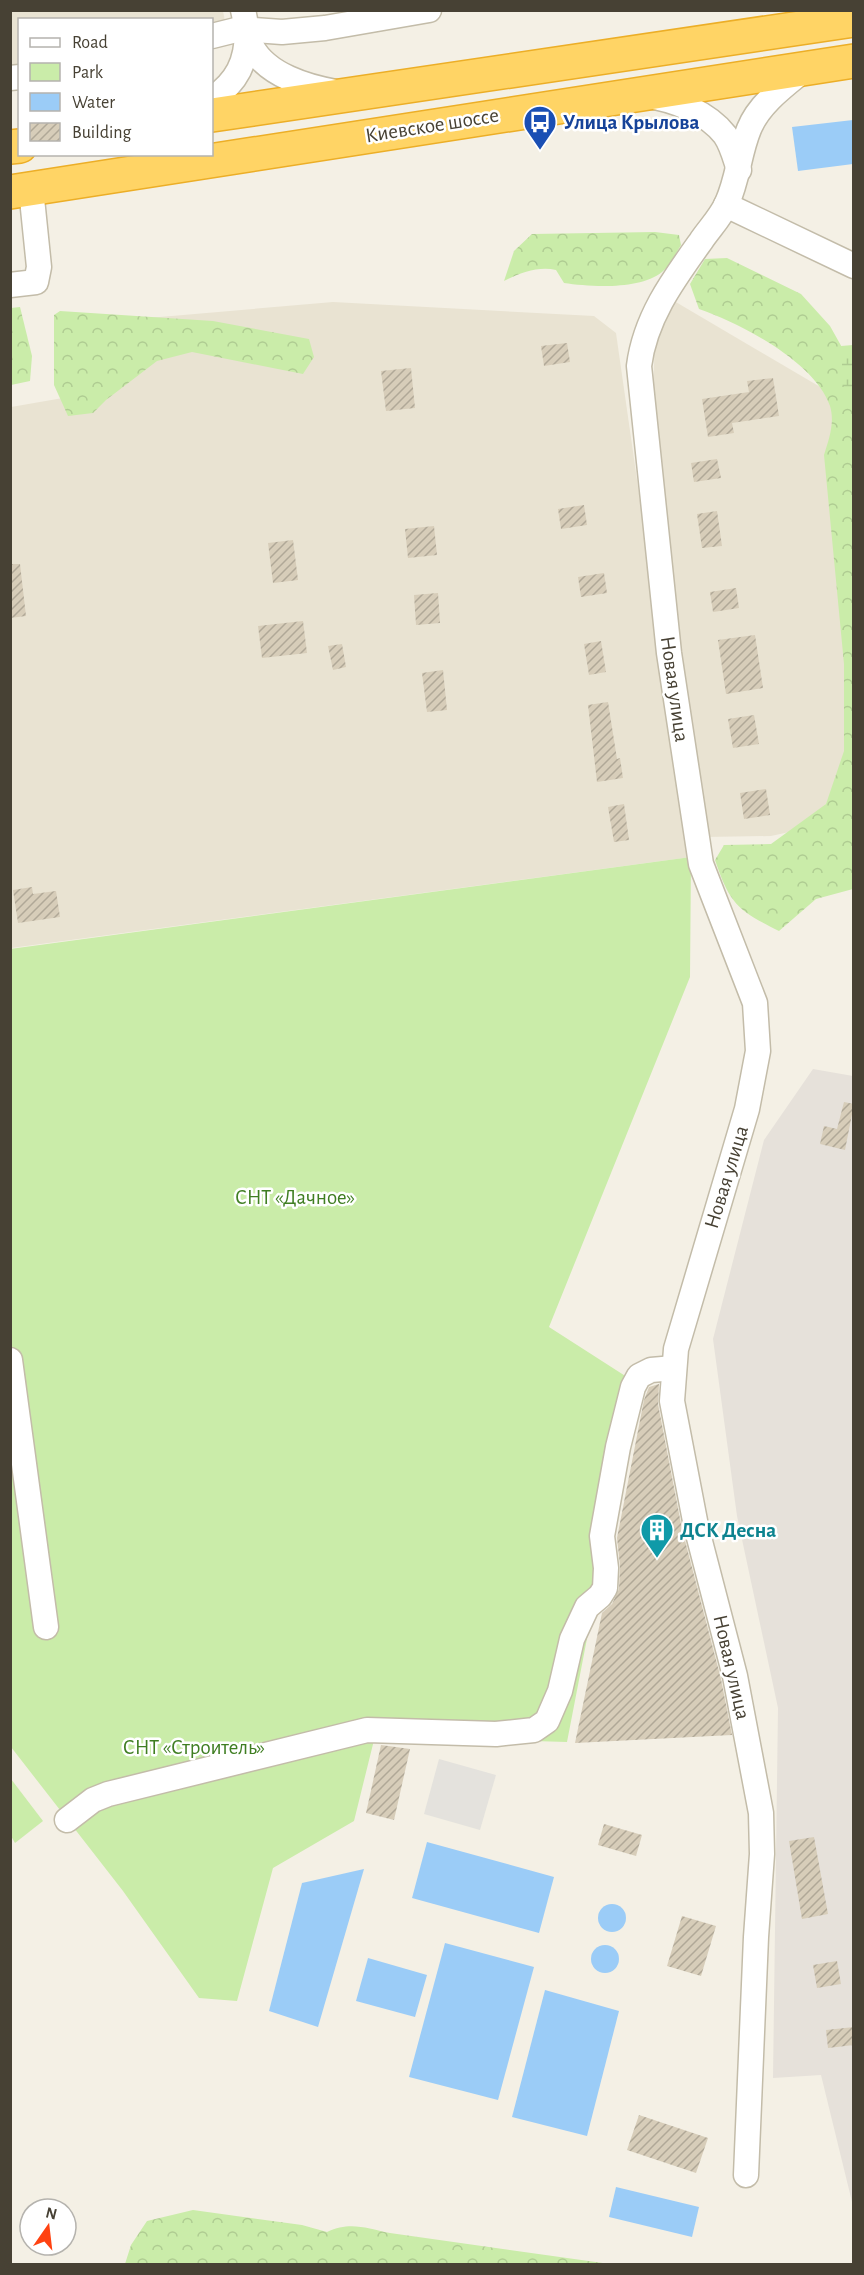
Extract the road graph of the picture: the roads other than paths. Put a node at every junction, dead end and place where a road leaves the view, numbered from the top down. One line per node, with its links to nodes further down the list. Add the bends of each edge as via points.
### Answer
1 (429, 10): 2 (street, via 282,32)
2 (245, 20): 4 (street); 7 (street, via 257,54 283,74 319,89); 9 (street, via 245,56 236,77)
3 (854, 20): 7 (highway, Киевское шоссе)
4 (213, 36)
5 (854, 61): 6 (highway, Киевское шоссе)
6 (807, 68): 8 (highway, Киевское шоссе); 11 (street, Новая улица, via 757,115 748,132)
7 (351, 94): 10 (highway, Киевское шоссе)
8 (633, 94): 11 (street, via 669,101 711,122 726,136); 12 (highway, Киевское шоссе)
9 (213, 98)
10 (213, 115)
11 (739, 170): 13 (street, Новая улица)
12 (21, 190): 15 (street, via 39,267 36,282)
13 (726, 205): 14 (street); 17 (street, Новая улица, via 653,315 642,342 639,366 669,653 701,864 755,1003 758,1051 747,1109 676,1349)
14 (854, 266)
15 (10, 285)
16 (10, 1360): 18 (street)
17 (675, 1368): 19 (street, via 651,1370 639,1376 633,1386 602,1536 604,1588 587,1607 572,1639 560,1691 547,1721 534,1730 496,1734 367,1730 108,1794 93,1800); 20 (street, Новая улица, via 672,1401 676,1424 696,1526 735,1676 761,1813)
18 (46, 1627)
19 (68, 1820)
20 (746, 2175)

